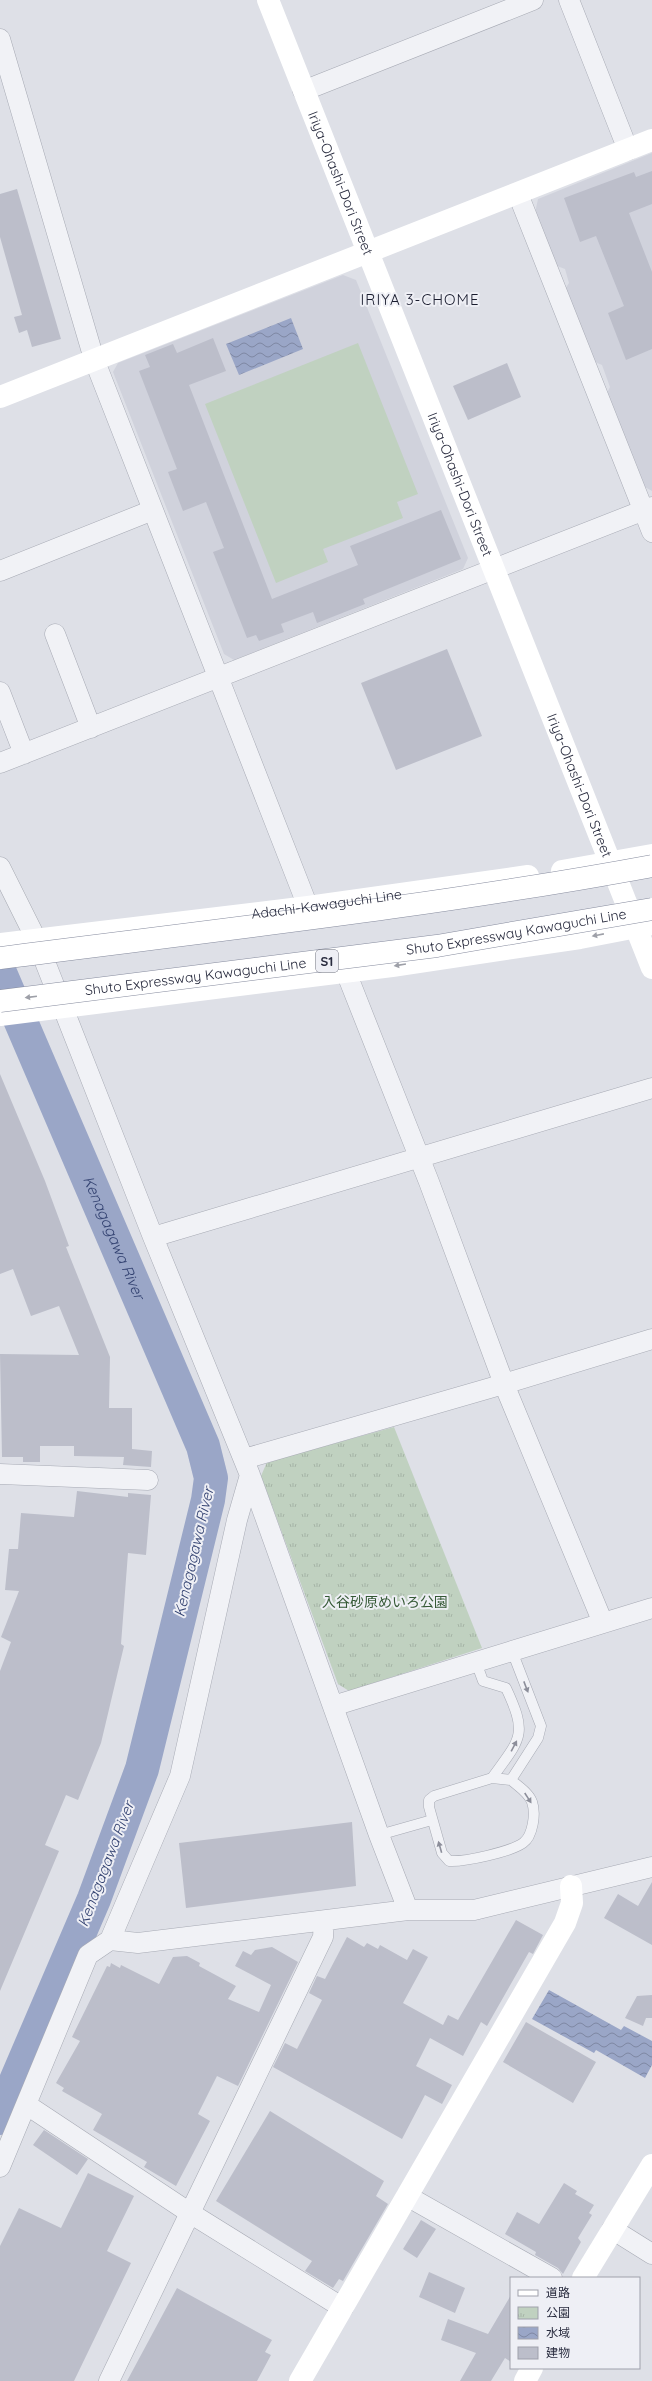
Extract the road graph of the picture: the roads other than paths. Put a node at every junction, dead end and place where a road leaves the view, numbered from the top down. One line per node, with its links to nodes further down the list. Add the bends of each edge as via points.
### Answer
1 (268, 0): 5 (main road, Iriya-Ohashi-Dori Street)
2 (533, 0): 5 (street)
3 (569, 0): 7 (street)
4 (0, 39): 10 (street)
5 (303, 91): 9 (main road, Iriya-Ohashi-Dori Street)
6 (652, 140): 7 (main road)
7 (628, 150): 8 (main road)
8 (518, 194): 9 (main road); 12 (street)
9 (369, 251): 10 (main road); 15 (main road, Iriya-Ohashi-Dori Street)
10 (94, 359): 11 (main road); 13 (street)
11 (0, 397)
12 (648, 509): 14 (street); 15 (street)
13 (153, 510): 16 (street); 18 (street)
14 (652, 532)
15 (494, 570): 18 (street); 24 (main road, Iriya-Ohashi-Dori Street)
16 (0, 571)
17 (54, 634): 20 (street)
18 (218, 679): 20 (street); 28 (street)
19 (0, 692): 21 (street)
20 (91, 728): 21 (street)
21 (24, 754): 22 (street)
22 (0, 763)
23 (652, 855): 24 (main road, Adachi-Kawaguchi Line)
24 (610, 862): 28 (main road, Adachi-Kawaguchi Line, via 460,887); 30 (main road, Iriya-Ohashi-Dori Street)
25 (652, 866): 33 (main road, bridge, via 552,885 378,910)
26 (0, 867): 31 (street)
27 (652, 895): 35 (main road, bridge, via 449,936)
28 (308, 907): 31 (main road, Adachi-Kawaguchi Line)
29 (652, 909): 35 (main road, Shuto Expressway Kawaguchi Line / S1, bridge, via 437,946)
30 (644, 926): 34 (main road, Iriya-Ohashi-Dori Street); 36 (main road, one-way to 36, via 573,939)
31 (36, 939): 32 (main road, Adachi-Kawaguchi Line); 38 (street)
32 (0, 944)
33 (0, 958)
34 (652, 968)
35 (241, 972): 37 (main road, Shuto Expressway Kawaguchi Line / S1, one-way to 37, bridge)
36 (346, 972): 38 (main road); 41 (street)
37 (0, 1001)
38 (62, 1008): 39 (main road); 42 (street)
39 (0, 1016)
40 (652, 1088): 41 (street)
41 (419, 1157): 42 (street); 44 (street)
42 (153, 1237): 45 (street)
43 (652, 1339): 44 (street)
44 (504, 1384): 45 (street); 49 (street)
45 (247, 1467): 52 (street); 61 (street, via 180,1776)
46 (0, 1474): 47 (street)
47 (148, 1480)
48 (652, 1608): 49 (street)
49 (603, 1623): 50 (street)
50 (512, 1651): 51 (street); 54 (lane, one-way to 54, via 541,1726 538,1738)
51 (476, 1662): 52 (street); 53 (lane, one-way to 51, via 518,1738 520,1724 506,1688 482,1681)
52 (333, 1706): 56 (street)
53 (492, 1778): 54 (lane); 55 (lane, via 434,1796 429,1800)
54 (511, 1780): 55 (lane, one-way to 55, via 532,1803 533,1827 524,1843 462,1862 449,1861 442,1853)
55 (432, 1820): 56 (lane)
56 (379, 1835): 59 (street)
57 (652, 1867): 58 (street)
58 (571, 1886): 59 (street, via 474,1910); 65 (main road, via 572,1903 565,1923)
59 (408, 1910): 60 (street)
60 (324, 1921): 61 (street, via 138,1943); 66 (street, via 323,1937)
61 (110, 1940): 62 (street, via 96,1947 88,1955)
62 (27, 2105): 64 (street); 66 (street)
63 (652, 2165): 67 (main road)
64 (0, 2167)
65 (407, 2196): 69 (street); 71 (main road)
66 (190, 2213): 71 (street); 73 (street)
67 (612, 2228): 68 (street); 70 (main road)
68 (652, 2254)
69 (550, 2277)
70 (584, 2277)
71 (342, 2308): 74 (main road)
72 (531, 2369): 75 (main road)
73 (109, 2381)
74 (300, 2381)
75 (525, 2381)

